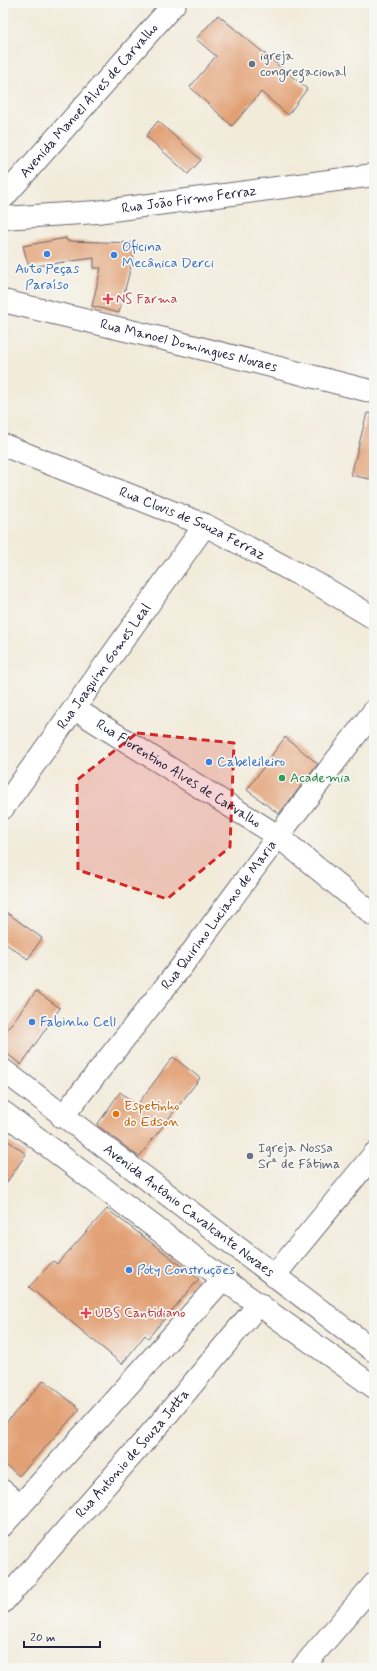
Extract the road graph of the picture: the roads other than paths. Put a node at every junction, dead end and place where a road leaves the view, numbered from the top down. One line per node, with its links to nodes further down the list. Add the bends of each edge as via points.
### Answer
1 (175, 3): 3 (street, Avenida Manoel Alves de Carvalho)
2 (374, 175): 4 (street, Rua João Firmo Ferraz, via 97,212)
3 (3, 198)
4 (3, 218)
5 (3, 301): 6 (street, Rua Manoel Domingues Novaes)
6 (374, 392)
7 (3, 446): 8 (street, Rua Clovis de Souza Ferraz)
8 (205, 525): 9 (street, Rua Clovis de Souza Ferraz, via 321,586); 10 (street, Rua Joaquim Gomes Leal)
9 (374, 618)
10 (75, 709): 12 (street, Rua Joaquim Gomes Leal); 13 (street, Rua Florentino Alves de Carvalho)
11 (374, 711): 13 (street, Rua Quirino Luciano de Maria)
12 (3, 808)
13 (278, 836): 14 (street, Rua Florentino Alves de Carvalho); 17 (street, Rua Quirino Luciano de Maria, via 180,967)
14 (374, 915)
15 (5, 1075): 17 (street, Avenida Antônio Cavalcante Novaes)
16 (3, 1112): 20 (street)
17 (62, 1117): 19 (street, Avenida Antônio Cavalcante Novaes)
18 (374, 1154): 19 (street)
19 (274, 1276): 22 (street, Avenida Antônio Cavalcante Novaes)
20 (223, 1279): 21 (street); 25 (street)
21 (259, 1304): 23 (street); 28 (street, Rua Antonio de Souza Jotta, via 161,1422)
22 (374, 1351)
23 (374, 1387)
24 (3, 1490): 25 (street)
25 (20, 1506): 26 (street)
26 (3, 1526)
27 (374, 1584): 29 (street)
28 (3, 1602)
29 (302, 1668)

